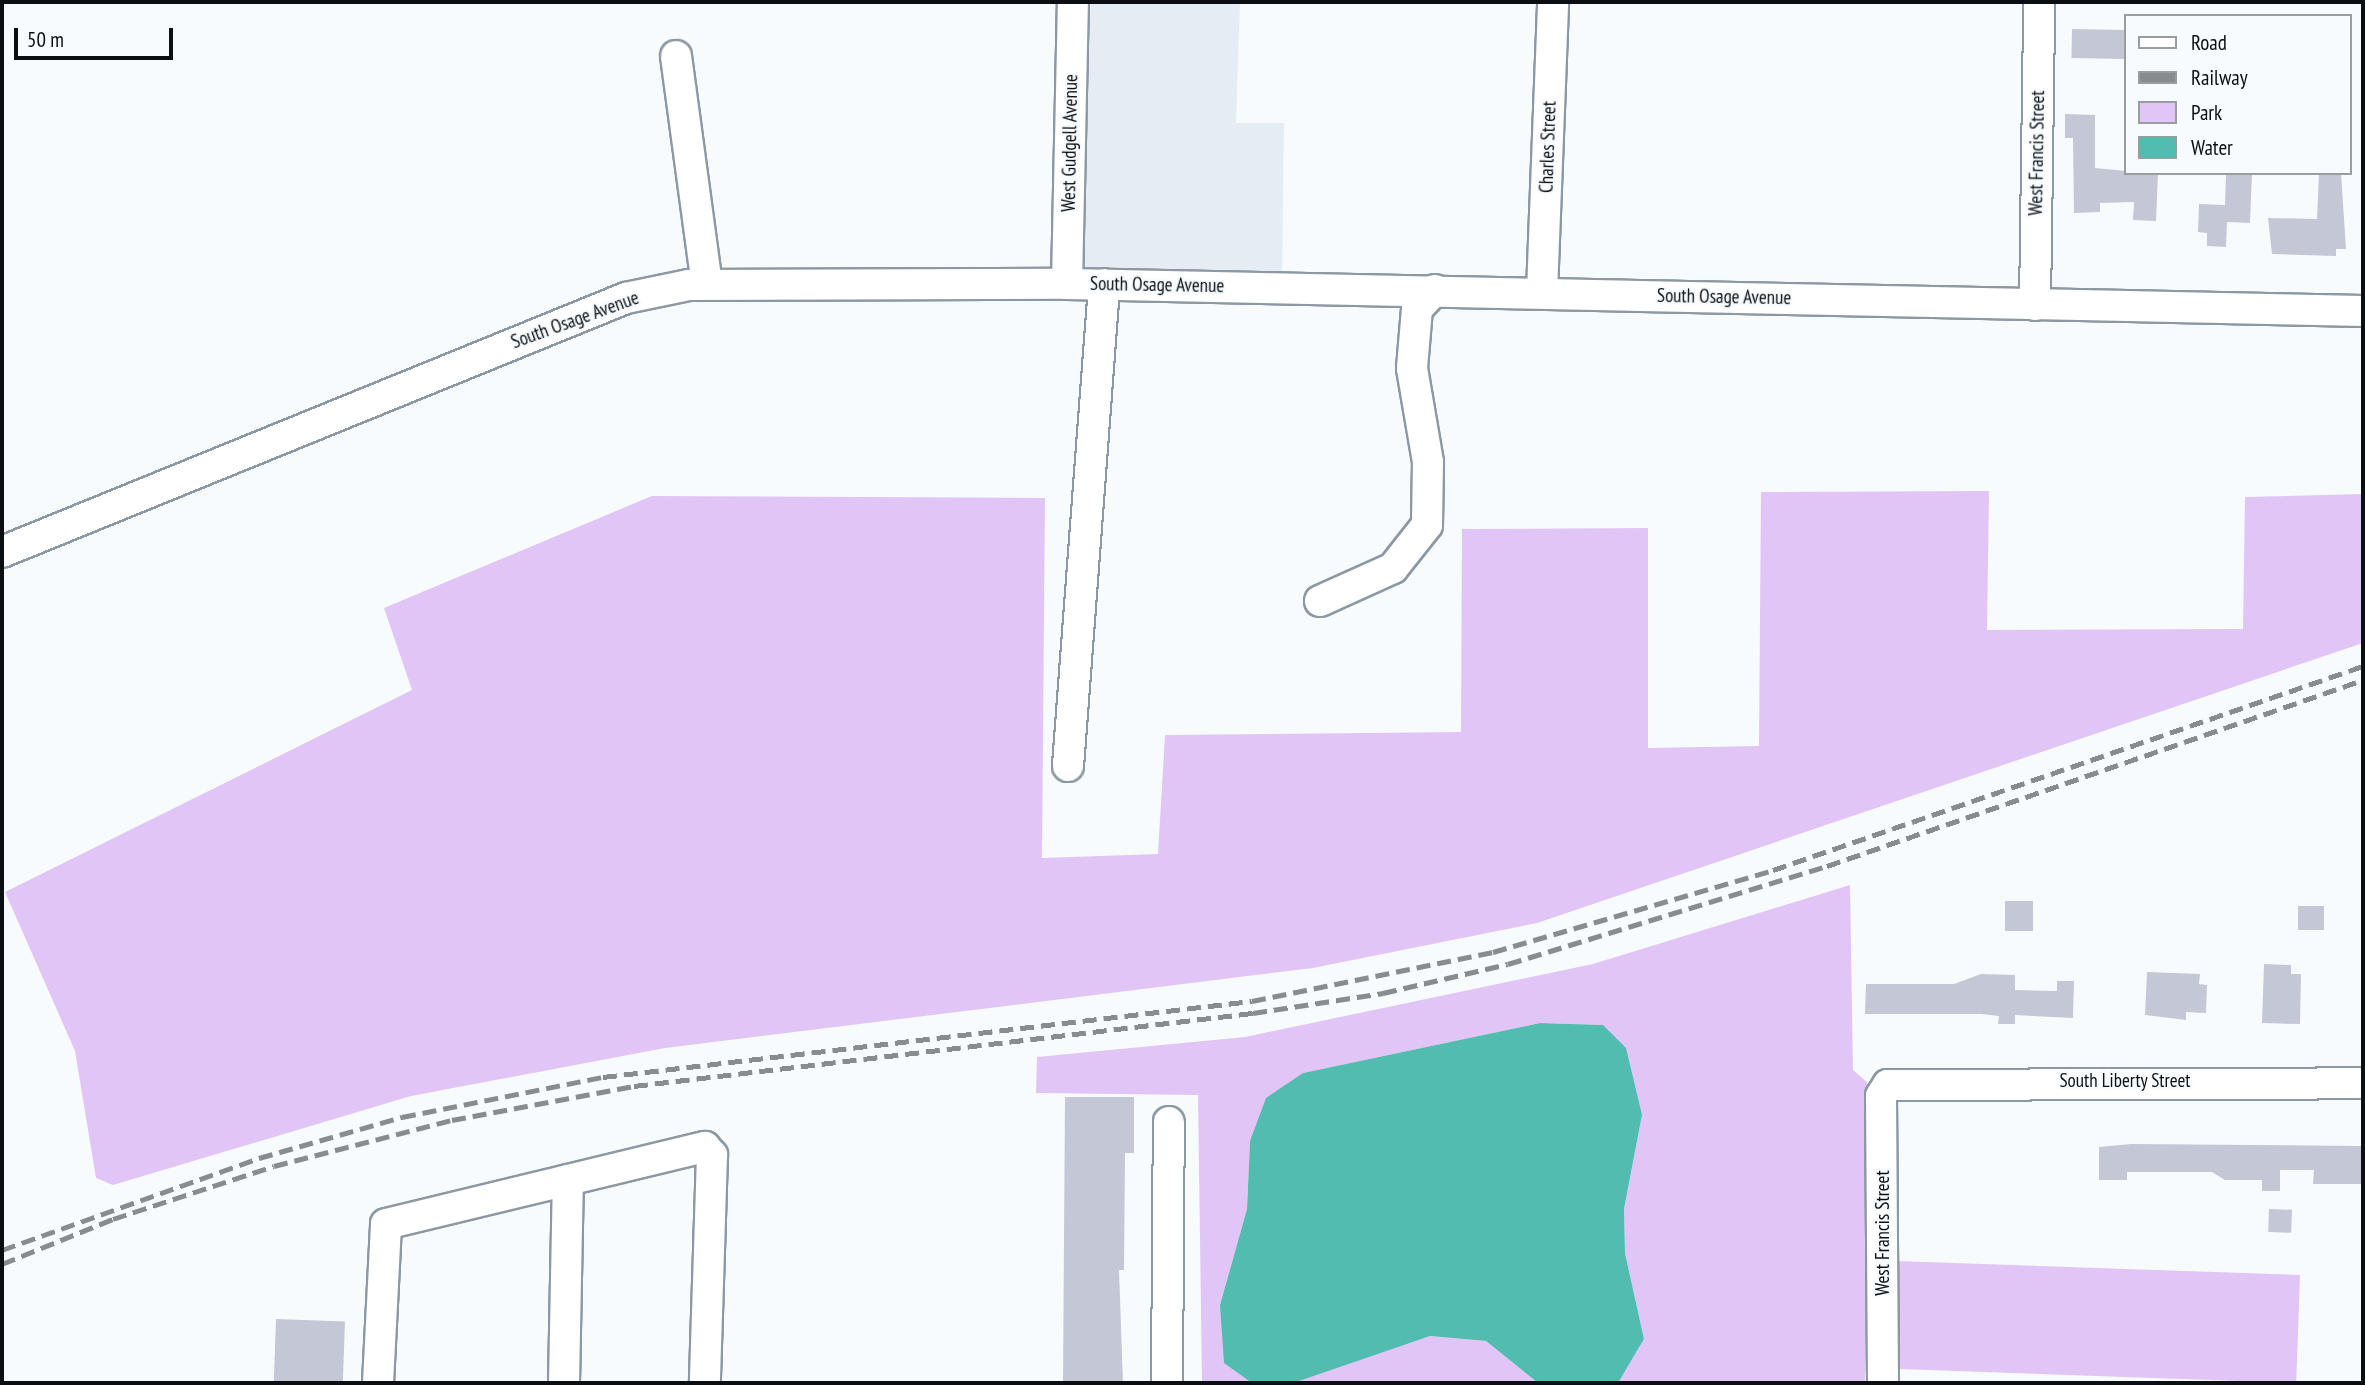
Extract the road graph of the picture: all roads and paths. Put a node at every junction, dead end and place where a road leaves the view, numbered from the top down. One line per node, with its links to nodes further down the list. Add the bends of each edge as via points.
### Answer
1 (1073, 2): 6 (street, West Gudgell Avenue)
2 (1553, 2): 9 (street, Charles Street)
3 (2039, 2): 10 (street, West Francis Street)
4 (676, 56): 5 (street)
5 (707, 284): 6 (street, South Osage Avenue); 12 (street, South Osage Avenue, via 626,298)
6 (1067, 284): 7 (street, South Osage Avenue)
7 (1104, 285): 8 (street, South Osage Avenue); 14 (street)
8 (1435, 290): 9 (street, South Osage Avenue); 13 (street, via 1417,309 1412,368 1428,462 1427,525 1393,568)
9 (1542, 292): 10 (street, South Osage Avenue)
10 (2035, 304): 11 (street, South Osage Avenue)
11 (2363, 311)
12 (2, 552)
13 (1320, 601)
14 (1068, 766)
15 (2363, 1083): 16 (street, South Liberty Street)
16 (1888, 1085): 23 (street, West Francis Street, via 1881,1096)
17 (1169, 1122): 22 (street)
18 (568, 1180): 19 (street, via 386,1223); 20 (street); 21 (street, via 710,1150)
19 (378, 1383)
20 (565, 1383)
21 (705, 1383)
22 (1167, 1383)
23 (1883, 1383)

